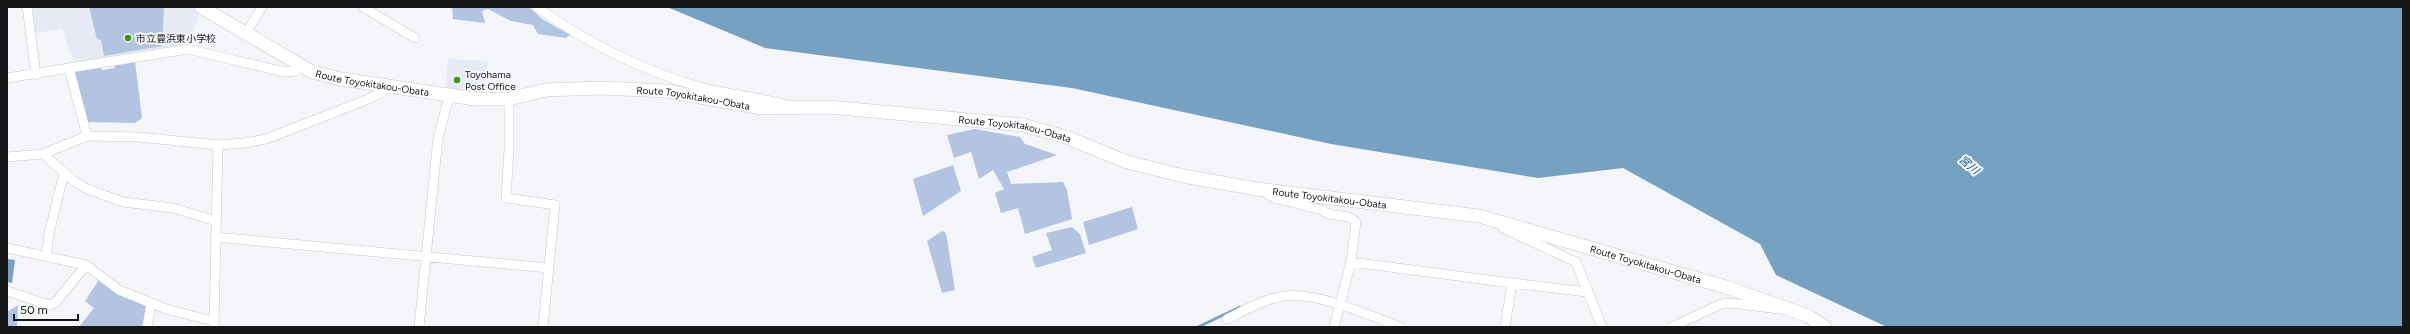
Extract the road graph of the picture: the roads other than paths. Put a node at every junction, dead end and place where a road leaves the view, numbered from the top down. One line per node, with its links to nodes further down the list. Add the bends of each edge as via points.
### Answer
1 (27, 7): 10 (street)
2 (201, 7): 6 (main road, Route Toyokitakou-Obata)
3 (262, 7): 6 (street)
4 (363, 7): 7 (street)
5 (537, 7): 15 (street, via 583,38 628,61 700,87)
6 (246, 33): 8 (main road, Route Toyokitakou-Obata)
7 (415, 38)
8 (302, 66): 9 (street, via 284,72 188,49); 12 (main road, Route Toyokitakou-Obata, via 324,76)
9 (69, 68): 10 (street); 16 (street)
10 (36, 75): 11 (street)
11 (7, 78)
12 (387, 87): 13 (main road, Route Toyokitakou-Obata); 17 (street, via 382,93 366,100 266,139)
13 (450, 96): 14 (main road, Route Toyokitakou-Obata); 27 (street, via 438,138)
14 (509, 99): 15 (main road, Route Toyokitakou-Obata, via 546,90 600,88 666,92 762,108); 30 (street, via 506,198 555,205)
15 (791, 106): 21 (main road, Route Toyokitakou-Obata, via 829,106 1023,125 1066,137 1127,162 1183,176)
16 (87, 136): 17 (street, via 138,137); 18 (street)
17 (218, 145): 23 (street)
18 (43, 154): 19 (street); 20 (street)
19 (7, 157)
20 (64, 173): 23 (street, via 87,189 123,202 173,208); 26 (street)
21 (1258, 189): 22 (main road, Route Toyokitakou-Obata); 28 (street, via 1274,198 1322,210 1326,214 1352,218 1356,222)
22 (1480, 216): 33 (street, via 1576,262); 36 (main road, Route Toyokitakou-Obata, via 1698,279)
23 (216, 221): 24 (street)
24 (215, 237): 27 (street); 38 (street)
25 (7, 248): 26 (street)
26 (46, 256): 29 (street)
27 (426, 256): 30 (street); 40 (street)
28 (1351, 262): 31 (street); 35 (street)
29 (86, 265): 32 (street, via 54,303 49,305); 34 (street, via 119,290)
30 (549, 268): 41 (street)
31 (1512, 283): 33 (street); 44 (street)
32 (7, 291)
33 (1588, 292): 45 (street)
34 (151, 303): 38 (street); 39 (street)
35 (1339, 304): 37 (street, via 1285,296 1271,299); 42 (street); 43 (street)
36 (1790, 310): 46 (street, via 1721,304); 47 (main road, Route Toyokitakou-Obata, via 1808,316)
37 (1227, 319)
38 (213, 324)
39 (147, 327)
40 (419, 327)
41 (543, 327)
42 (1334, 327)
43 (1400, 327)
44 (1505, 327)
45 (1602, 327)
46 (1672, 327)
47 (1825, 327)

